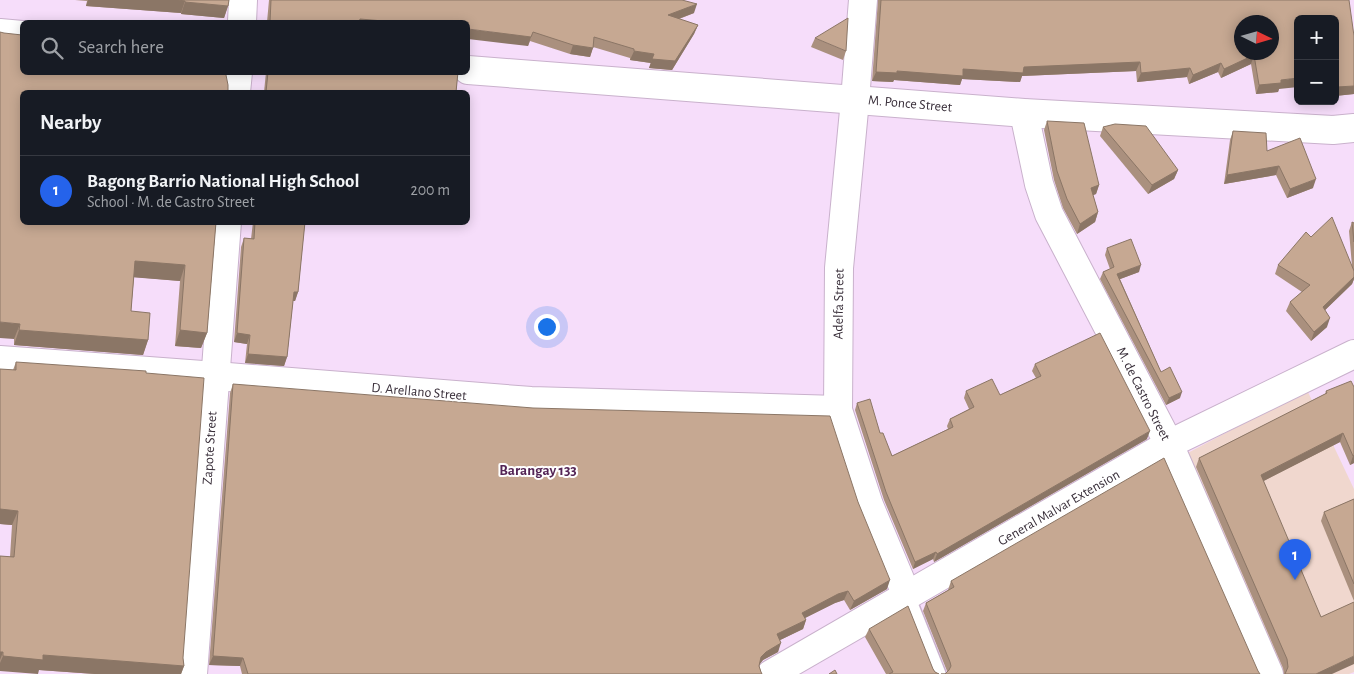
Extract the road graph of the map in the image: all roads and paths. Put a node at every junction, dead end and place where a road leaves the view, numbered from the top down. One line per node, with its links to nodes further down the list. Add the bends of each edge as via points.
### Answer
1 (243, 0): 3 (street)
2 (863, 0): 9 (street, Adelfa Street)
3 (242, 20)
4 (0, 33): 5 (street)
5 (20, 35)
6 (470, 70): 9 (street, M. Ponce Street)
7 (238, 75): 8 (street)
8 (236, 90)
9 (855, 100): 10 (street, M. Ponce Street); 16 (street, Adelfa Street, via 839,268)
10 (1024, 113): 11 (street, M. Ponce Street, via 1333,130); 17 (street, M. de Castro Street, via 1049,214)
11 (1354, 128)
12 (227, 225): 15 (street, Zapote Street)
13 (1354, 354): 17 (street, General Malvar Extension)
14 (0, 360): 15 (street, D. Arellano Street)
15 (216, 376): 16 (street, D. Arellano Street, via 531,401); 19 (street, Zapote Street)
16 (838, 410): 18 (street, Adelfa Street, via 869,505)
17 (1169, 444): 18 (street, General Malvar Extension); 22 (street, M. de Castro Street)
18 (907, 596): 20 (street, General Malvar Extension); 21 (lane)
19 (193, 674)
20 (771, 674)
21 (938, 674)
22 (1269, 674)

